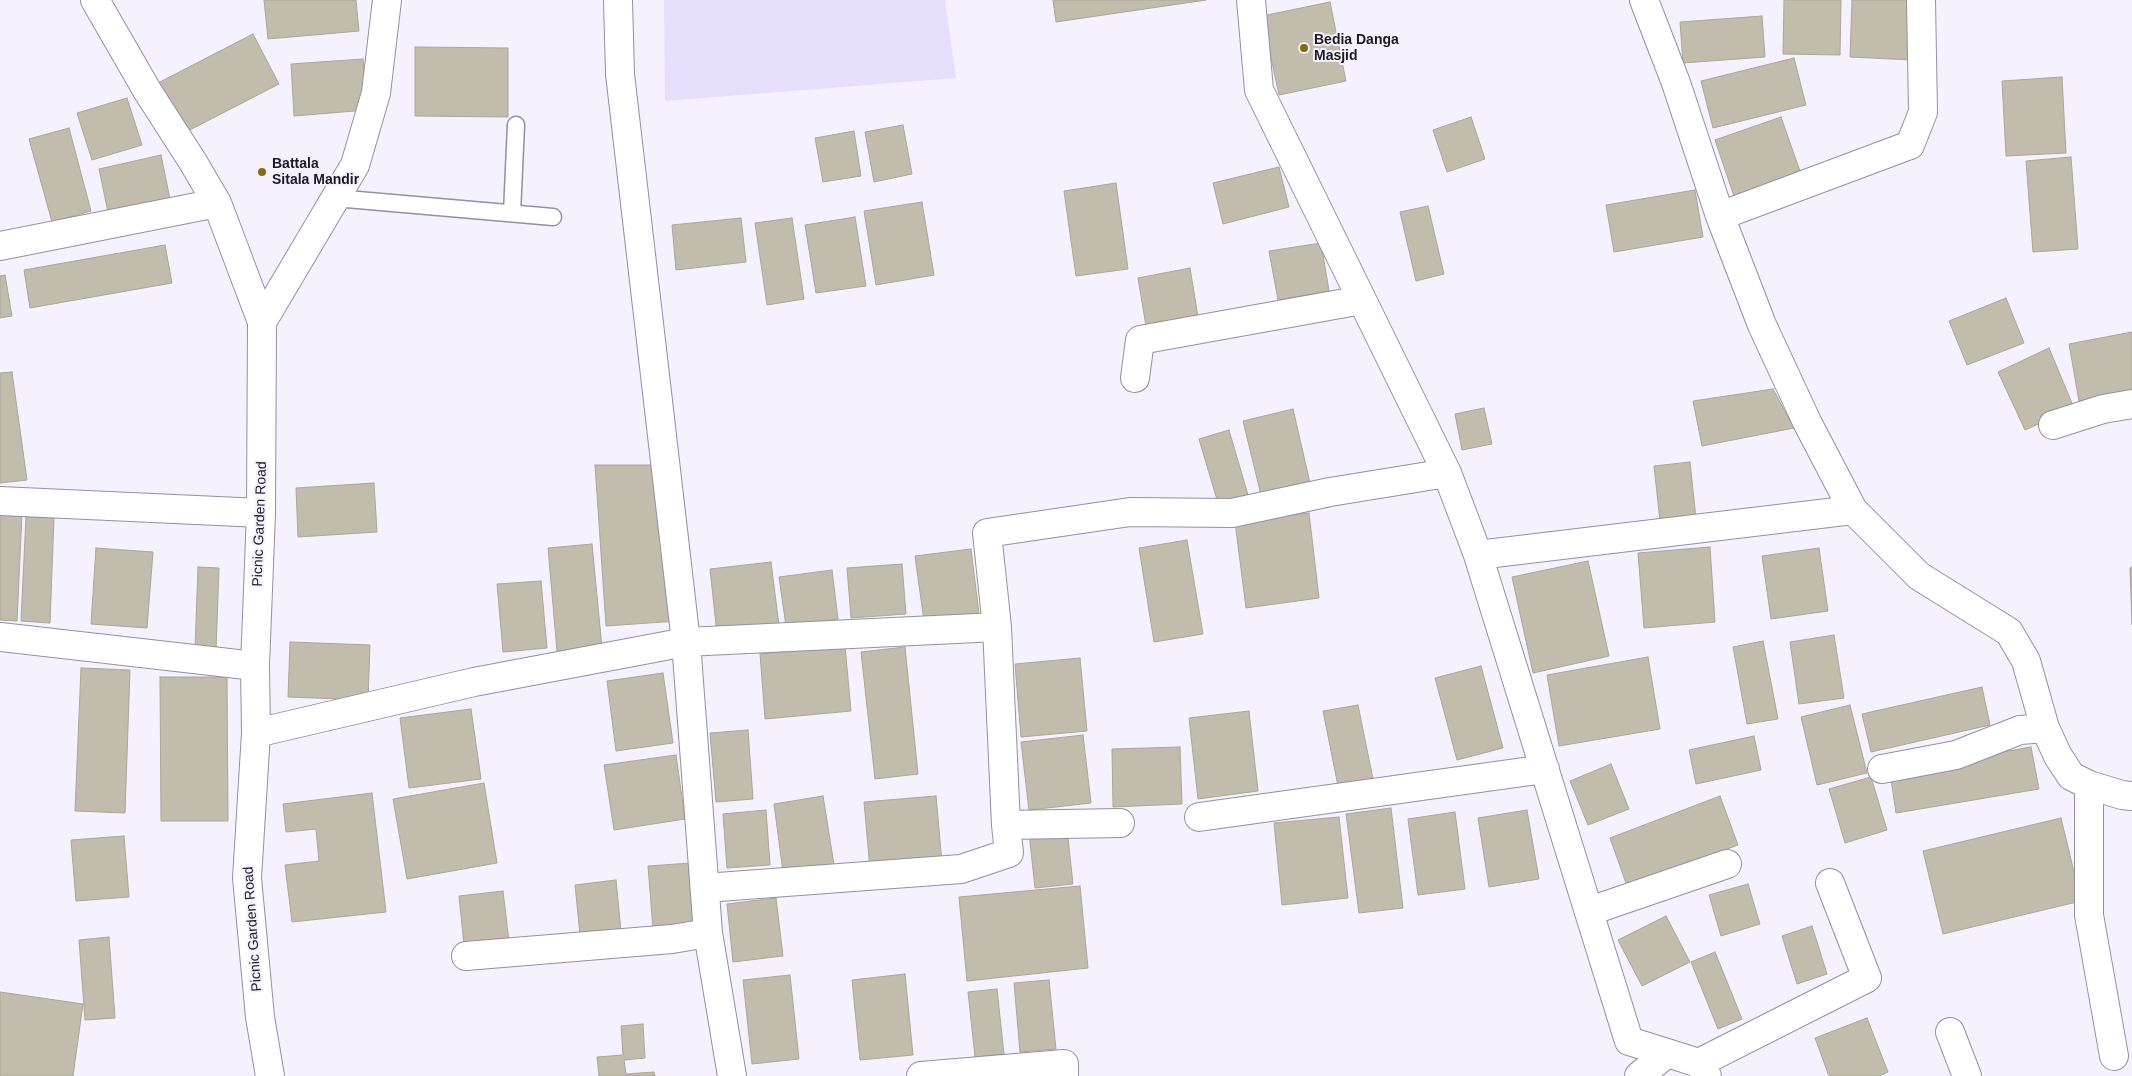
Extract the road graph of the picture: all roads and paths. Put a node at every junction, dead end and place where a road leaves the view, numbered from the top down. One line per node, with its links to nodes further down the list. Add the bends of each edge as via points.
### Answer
1 (95, 0): 9 (street)
2 (387, 0): 8 (street, via 376,93 355,165)
3 (618, 0): 26 (street, via 620,74)
4 (1252, 0): 14 (street, via 1259,90)
5 (1644, 0): 11 (street, via 1676,83)
6 (1921, 0): 11 (street, via 1923,112 1910,145)
7 (516, 125): 10 (lane)
8 (335, 198): 10 (lane); 15 (street)
9 (217, 203): 13 (street); 15 (street)
10 (512, 214): 12 (lane)
11 (1720, 216): 21 (street, via 1762,325)
12 (553, 217)
13 (0, 246)
14 (1362, 300): 16 (street, via 1140,340); 19 (street)
15 (262, 322): 22 (street, Picnic Garden Road)
16 (1135, 378)
17 (2132, 404): 18 (street, via 2103,409)
18 (2053, 425)
19 (1447, 473): 23 (street); 24 (street, via 1330,492 1232,513 1130,512 987,533)
20 (0, 501): 22 (street)
21 (1853, 510): 23 (street); 28 (street, via 1919,576 2009,632 2026,661)
22 (261, 513): 27 (street, Picnic Garden Road)
23 (1478, 555): 30 (street)
24 (997, 627): 26 (street); 36 (street)
25 (0, 637): 27 (street)
26 (686, 642): 29 (street, via 474,682); 39 (street)
27 (255, 666): 29 (street, Picnic Garden Road)
28 (2045, 728): 31 (street, via 2020,730 1956,755); 32 (street, via 2071,776)
29 (256, 733): 47 (street, Picnic Garden Road, via 247,878 260,1017)
30 (1545, 769): 34 (street); 40 (street)
31 (1882, 769)
32 (2089, 785): 33 (street); 45 (street, via 2090,915)
33 (2132, 796)
34 (1199, 817)
35 (1120, 823): 36 (street)
36 (1006, 825): 39 (street, via 1009,853 961,869)
37 (1727, 864): 40 (street)
38 (1830, 883): 46 (street, via 1868,978)
39 (705, 888): 41 (street)
40 (1590, 911): 44 (street, via 1628,1041)
41 (708, 933): 42 (street, via 672,939); 48 (street)
42 (466, 956)
43 (1950, 1032): 52 (street)
44 (1666, 1054): 46 (street); 51 (street)
45 (2114, 1056)
46 (1703, 1069)
47 (270, 1076)
48 (732, 1076)
49 (921, 1076): 50 (street, via 1064,1064)
50 (1064, 1076)
51 (1638, 1076)
52 (1967, 1076)

